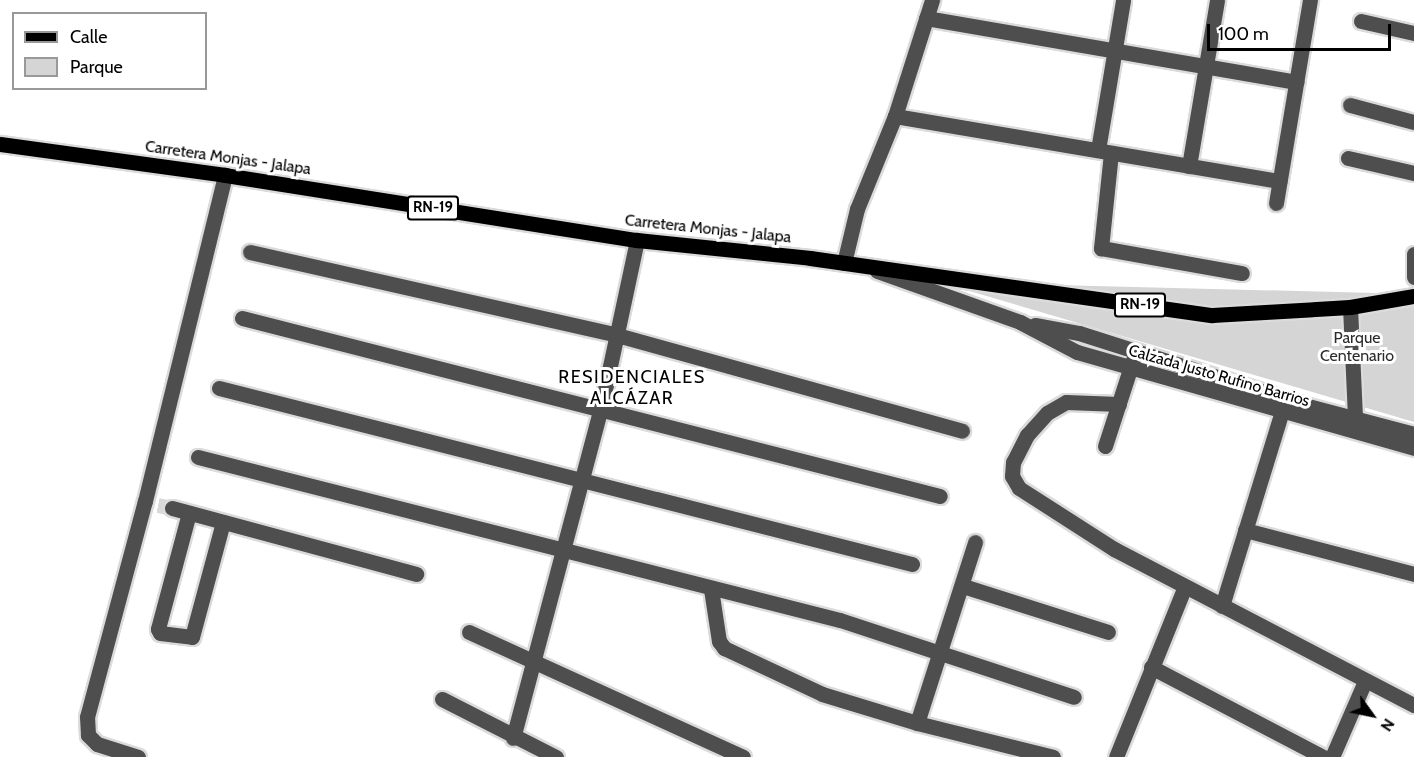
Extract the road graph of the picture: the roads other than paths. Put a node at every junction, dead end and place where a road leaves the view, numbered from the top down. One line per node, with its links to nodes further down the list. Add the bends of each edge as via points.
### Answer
1 (932, 0): 5 (street)
2 (1123, 0): 8 (street)
3 (1216, 0): 9 (street)
4 (1310, 0): 10 (street)
5 (926, 18): 8 (street); 12 (street)
6 (1361, 21): 7 (street)
7 (1414, 33)
8 (1114, 50): 9 (street); 15 (street)
9 (1206, 66): 10 (street); 17 (street)
10 (1296, 82): 20 (street)
11 (1350, 105): 13 (street)
12 (894, 116): 15 (street); 25 (street, via 857,209)
13 (1414, 122)
14 (0, 144): 19 (main road, Carretera Monjas - Jalapa / RN-19)
15 (1105, 151): 17 (street); 27 (street, via 1101,248)
16 (1348, 158): 18 (street)
17 (1189, 166): 20 (street)
18 (1414, 173)
19 (225, 175): 22 (main road, Carretera Monjas - Jalapa / RN-19); 48 (street)
20 (1280, 181): 21 (street)
21 (1276, 203)
22 (638, 240): 25 (main road, Carretera Monjas - Jalapa / RN-19); 33 (street)
23 (250, 252): 33 (street)
24 (1414, 254): 28 (street)
25 (844, 263): 26 (main road, Carretera Monjas - Jalapa / RN-19)
26 (866, 267): 30 (main road, Carretera Monjas - Jalapa / RN-19, via 1212,315); 32 (street, Calzada Justo Rufino Barrios)
27 (1242, 273)
28 (1414, 277)
29 (1414, 297): 30 (main road, Carretera Monjas - Jalapa / RN-19)
30 (1350, 308): 40 (street)
31 (242, 318): 39 (street)
32 (1020, 322): 34 (street, Calzada Justo Rufino Barrios, via 1079,333); 35 (street, Calzada Justo Rufino Barrios, via 1077,352)
33 (617, 335): 39 (street); 41 (street)
34 (1136, 351): 35 (street); 38 (street, Calzada Justo Rufino Barrios)
35 (1130, 369): 37 (street); 38 (street, Calzada Justo Rufino Barrios)
36 (219, 388): 46 (street)
37 (1119, 404): 43 (street); 58 (street, via 1066,402 1047,413 1027,435 1013,462 1012,476 1029,498)
38 (1284, 406): 40 (street, Calzada Justo Rufino Barrios); 44 (street, Calzada Justo Rufino Barrios); 51 (street)
39 (601, 408): 46 (street); 47 (street)
40 (1355, 418): 42 (street, Calzada Justo Rufino Barrios)
41 (962, 431)
42 (1414, 434)
43 (1105, 446)
44 (1414, 448)
45 (198, 457): 53 (street)
46 (580, 480): 53 (street); 54 (street)
47 (939, 496)
48 (158, 505): 49 (street); 73 (street, via 87,717 88,735 97,744)
49 (189, 513): 50 (street); 50 (street, via 158,628 160,633 192,637)
50 (223, 522): 55 (street)
51 (1245, 530): 56 (street); 60 (street)
52 (975, 542): 57 (street)
53 (562, 550): 59 (street); 64 (street)
54 (912, 564)
55 (416, 574)
56 (1414, 574)
57 (963, 586): 62 (street); 63 (street)
58 (1185, 586): 60 (street); 65 (street)
59 (711, 589): 63 (street, via 858,626); 70 (street, via 719,641 724,648 822,694)
60 (1222, 606): 66 (street)
61 (469, 632): 64 (street)
62 (1108, 632)
63 (938, 655): 67 (street); 70 (street)
64 (533, 664): 71 (street); 75 (street)
65 (1151, 667): 72 (street); 77 (street)
66 (1365, 681): 69 (street); 78 (street)
67 (1074, 697)
68 (442, 699): 71 (street)
69 (1414, 705)
70 (917, 723): 76 (street)
71 (513, 738): 74 (street)
72 (1119, 756)
73 (138, 757)
74 (556, 757)
75 (744, 757)
76 (1053, 757)
77 (1323, 757)
78 (1332, 757)

